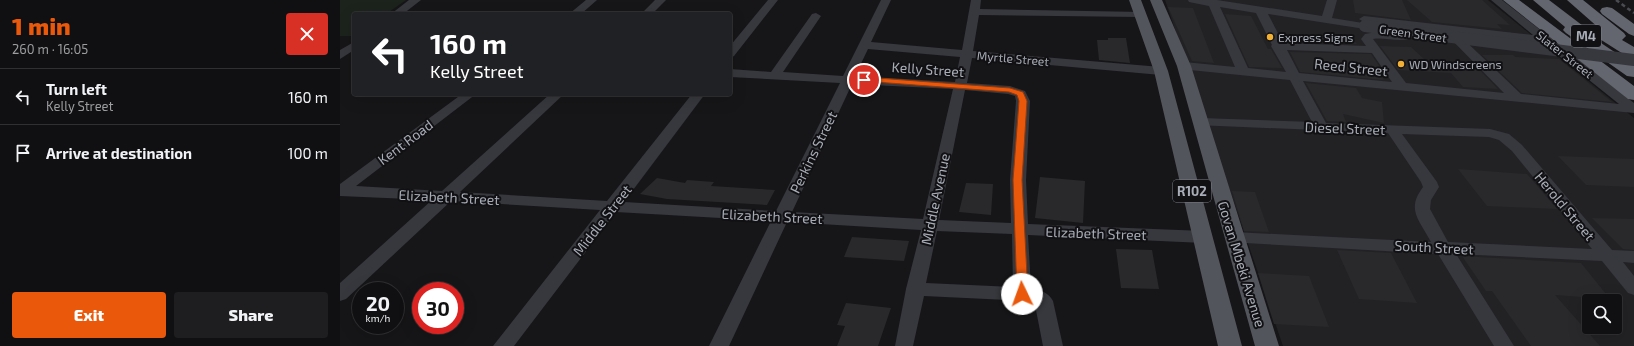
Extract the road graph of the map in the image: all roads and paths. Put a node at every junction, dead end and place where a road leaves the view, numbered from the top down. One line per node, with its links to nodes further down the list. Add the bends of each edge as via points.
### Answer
1 (416, 0): 20 (street)
2 (592, 0): 21 (street)
3 (661, 0): 22 (street)
4 (773, 0): 37 (street)
5 (886, 0): 32 (street, Perkins Street)
6 (976, 0): 23 (street, Middle Avenue)
7 (1135, 0): 24 (main road, Govan Mbeki Avenue / R102)
8 (1156, 0): 41 (main road, Govan Mbeki Avenue / R102)
9 (1193, 0): 18 (street, Green Street)
10 (1332, 0): 26 (street)
11 (1496, 0): 30 (street, Slater Street)
12 (1510, 0): 51 (highway)
13 (1526, 0): 42 (highway)
14 (1540, 0): 42 (highway, M4)
15 (1557, 0): 39 (highway, M4)
16 (1574, 0): 35 (highway)
17 (1592, 0): 29 (highway)
18 (1212, 1): 19 (street, Green Street); 44 (street)
19 (1260, 10): 26 (street, Green Street); 34 (street)
20 (399, 12)
21 (577, 12)
22 (648, 12)
23 (974, 12): 24 (street); 38 (street, Middle Avenue)
24 (1139, 14): 43 (main road, Govan Mbeki Avenue / R102)
25 (816, 16): 46 (street)
26 (1326, 20): 27 (street, Green Street)
27 (1364, 22): 28 (street, Green Street); 42 (street, Green Street, bridge)
28 (1446, 29): 30 (street, Green Street); 31 (street)
29 (1634, 31)
30 (1548, 40): 56 (street, Slater Street)
31 (1461, 44): 36 (street, via 1374,34 1367,39); 55 (street)
32 (866, 45): 38 (street, Myrtle Street); 48 (street, Perkins Street)
33 (352, 46): 40 (street)
34 (1277, 46): 36 (street); 47 (street)
35 (1634, 49)
36 (1373, 50): 50 (street)
37 (732, 51)
38 (968, 54): 43 (street, Myrtle Street); 49 (street, Middle Avenue)
39 (1634, 54)
40 (340, 55)
41 (1184, 66): 44 (street, Reed Street); 57 (main road, Govan Mbeki Avenue / R102)
42 (1634, 68)
43 (1161, 71): 67 (main road, Govan Mbeki Avenue / R102)
44 (1243, 71): 47 (street, Reed Street)
45 (732, 73): 46 (street, Kelly Street)
46 (776, 75): 48 (street, Kelly Street)
47 (1295, 76): 50 (street, Reed Street); 58 (street)
48 (849, 78): 49 (street, Kelly Street); 64 (street, Perkins Street)
49 (959, 86): 65 (street, Middle Avenue); 66 (street, Kelly Street, via 1004,90 1020,94 1023,101 1018,180)
50 (1403, 88): 55 (street, Reed Street)
51 (1634, 95)
52 (467, 96): 61 (street, Kent Road)
53 (556, 96): 62 (street)
54 (697, 96): 63 (street, Middle Street)
55 (1518, 99): 56 (street, Reed Street)
56 (1634, 109)
57 (1200, 122): 58 (street, Diesel Street); 68 (main road, Govan Mbeki Avenue / R102)
58 (1320, 127): 59 (street, Diesel Street)
59 (1392, 129): 60 (street, Diesel Street); 69 (street, via 1429,182 1431,187 1423,198 1422,209)
60 (1490, 134): 70 (street, Herold Street, via 1504,137 1517,148)
61 (340, 190): 62 (street, Elizabeth Street)
62 (445, 196): 63 (street, Elizabeth Street); 74 (street)
63 (613, 207): 64 (street, Elizabeth Street); 77 (street, Middle Street)
64 (781, 217): 65 (street, Elizabeth Street); 78 (street, Perkins Street)
65 (929, 225): 66 (street, Elizabeth Street); 73 (street, Middle Avenue)
66 (1019, 230): 67 (street, Elizabeth Street); 75 (street)
67 (1204, 237): 80 (main road, Govan Mbeki Avenue / R102)
68 (1234, 238): 69 (street, South Street); 81 (main road, Govan Mbeki Avenue / R102)
69 (1443, 248): 70 (street, South Street); 82 (street)
70 (1607, 256): 71 (street, South Street); 72 (street, Herold Street)
71 (1634, 257)
72 (1634, 288)
73 (915, 289): 75 (street); 76 (street, Middle Avenue)
74 (340, 294)
75 (1022, 294): 79 (street, via 1034,295 1044,301)
76 (904, 344)
77 (504, 346)
78 (718, 346)
79 (1053, 346)
80 (1230, 346)
81 (1267, 346)
82 (1504, 346)

